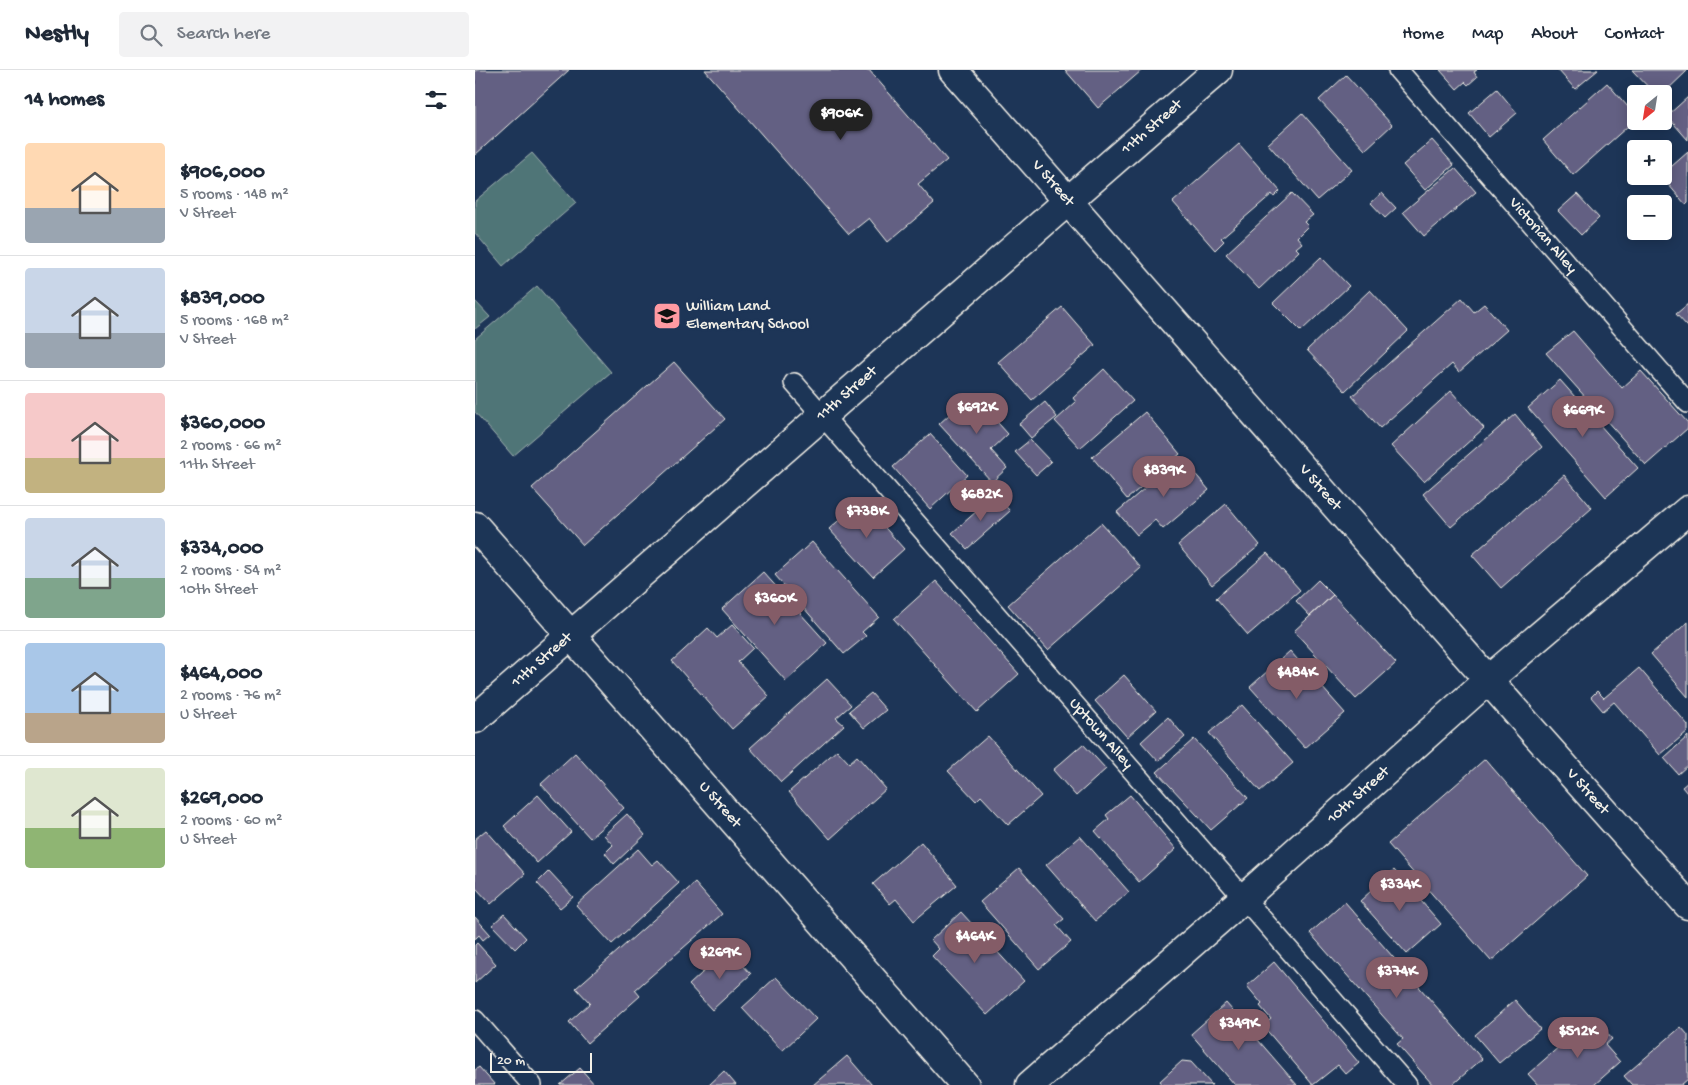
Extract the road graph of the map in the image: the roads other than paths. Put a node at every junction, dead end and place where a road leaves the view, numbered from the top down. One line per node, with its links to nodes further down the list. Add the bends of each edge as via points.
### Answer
1 (953, 70): 4 (street, V Street)
2 (1218, 70): 4 (street, 11th Street)
3 (1398, 70): 6 (lane, Victorian Alley)
4 (1068, 201): 7 (street, 11th Street); 11 (street, V Street)
5 (794, 383): 7 (lane, Uptown Alley)
6 (1688, 403)
7 (822, 416): 10 (street, 11th Street); 13 (lane, Uptown Alley)
8 (1688, 510): 11 (street, 10th Street)
9 (475, 526): 10 (street, U Street)
10 (571, 636): 12 (street, 11th Street); 17 (street, U Street)
11 (1489, 679): 13 (street, 10th Street); 14 (street, V Street)
12 (475, 719)
13 (1244, 898): 18 (street, 10th Street); 19 (lane, Uptown Alley)
14 (1688, 905)
15 (475, 1020): 16 (lane)
16 (532, 1085)
17 (965, 1085)
18 (1030, 1085)
19 (1407, 1085)

